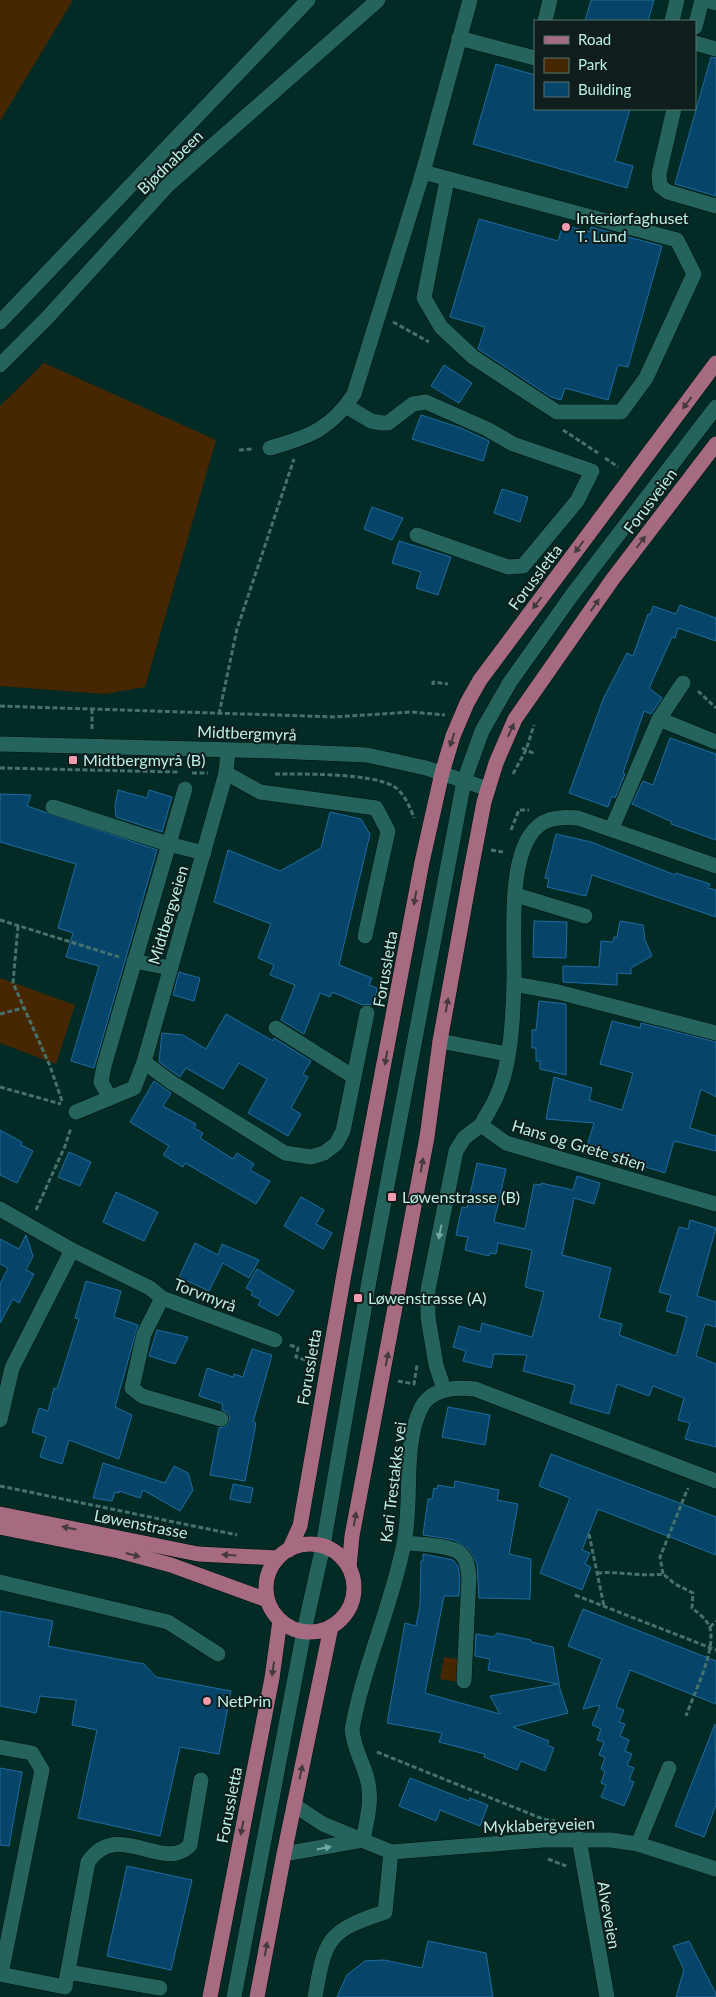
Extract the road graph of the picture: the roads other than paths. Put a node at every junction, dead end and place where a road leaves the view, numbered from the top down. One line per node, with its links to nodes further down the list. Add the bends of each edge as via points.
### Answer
1 (308, 0): 20 (street)
2 (378, 0): 22 (street, Bjødnabeen, via 169,184)
3 (470, 0): 12 (street)
4 (550, 0): 9 (street)
5 (677, 0): 10 (street)
6 (702, 0): 11 (street)
7 (706, 0): 8 (street)
8 (716, 3)
9 (545, 20)
10 (672, 20)
11 (696, 23)
12 (459, 38): 15 (street); 17 (street)
13 (696, 43): 14 (street)
14 (716, 49)
15 (534, 58)
16 (674, 110): 19 (street, via 658,174 660,186 668,192)
17 (423, 172): 18 (street); 23 (street, via 357,387)
18 (447, 180): 18 (street, via 676,240 694,274 646,378 621,412 557,412 473,357 441,327 424,298)
19 (716, 206)
20 (0, 322)
21 (716, 364): 27 (main road, Forusveien, one-way to 27)
22 (0, 365)
23 (346, 406): 26 (street, via 319,431); 28 (street, via 371,421 388,423 413,404 426,402 513,444 592,471 577,501 523,566 508,567)
24 (716, 407): 36 (street, via 519,668 490,714)
25 (716, 444): 38 (main road, Forusveien, one-way to 25, via 515,719 612,580)
26 (270, 448)
27 (650, 452): 35 (main road, Forussletta, one-way to 35, via 480,680 459,720)
28 (417, 535)
29 (683, 683): 30 (street)
30 (659, 719): 31 (street); 40 (street)
31 (716, 742)
32 (0, 744): 33 (street, Midtbergmyrå)
33 (228, 750): 34 (street, Midtbergveien); 35 (street, Midtbergmyrå, via 367,755)
34 (226, 773): 42 (street, Midtbergveien); 46 (street, via 260,792 376,808 388,831)
35 (442, 773): 36 (street, Midtbergmyrå); 74 (main road, Forussletta, one-way to 74, via 367,1150 300,1526)
36 (464, 781): 38 (street, Midtbergmyrå); 73 (street, via 369,1281)
37 (185, 789): 41 (street)
38 (488, 789): 53 (main road, one-way to 38)
39 (53, 807): 41 (street)
40 (612, 828): 43 (street); 44 (street, via 567,817 557,817 541,824 524,847)
41 (168, 844): 42 (street); 47 (street)
42 (204, 853): 48 (street, Midtbergveien)
43 (716, 866)
44 (516, 895): 45 (street); 49 (street)
45 (585, 916)
46 (365, 936)
47 (134, 961): 48 (street); 57 (street, via 102,1082)
48 (170, 968): 55 (street, Midtbergveien)
49 (514, 984): 52 (street, via 550,990); 54 (street)
50 (367, 1013): 56 (street)
51 (276, 1028): 56 (street)
52 (716, 1033)
53 (440, 1041): 54 (street); 75 (main road, one-way to 53, via 359,1496 427,1137)
54 (507, 1054): 59 (street, via 504,1076)
55 (144, 1062): 56 (street, via 285,1154 311,1157 336,1144 343,1131); 57 (street, Midtbergveien, via 134,1088)
56 (354, 1076)
57 (110, 1098): 58 (street)
58 (69, 1108)
59 (481, 1125): 60 (street, Hans og Grete stien, via 506,1143); 66 (street, one-way to 66, via 464,1138 456,1151 428,1290 428,1317)
60 (716, 1204)
61 (0, 1208): 62 (street, Torvmyrå)
62 (72, 1250): 63 (street, Torvmyrå, via 150,1288); 65 (street)
63 (162, 1298): 64 (street, Torvmyrå); 67 (street, via 144,1334 132,1388 142,1396)
64 (275, 1340)
65 (6, 1366): 68 (street)
66 (444, 1390): 69 (street, via 475,1389); 72 (street, Kari Trestakks vei, via 422,1406 412,1435)
67 (221, 1419)
68 (0, 1420)
69 (716, 1481)
70 (0, 1514): 74 (main road, Løwenstrasse, one-way to 70, via 198,1554)
71 (0, 1527): 77 (main road, Løwenstrasse, one-way to 77, via 171,1565)
72 (404, 1543): 82 (street, via 455,1550 463,1555 467,1564); 88 (street, Kari Trestakks vei, via 352,1730 354,1747 370,1793)
73 (323, 1546): 74 (main road, Løwenstrasse, via 301,1545); 75 (main road, via 341,1556); 80 (street)
74 (283, 1554): 77 (main road, Forussletta, via 270,1570)
75 (349, 1567): 79 (main road, via 354,1580 354,1594 342,1619)
76 (0, 1582): 81 (street, via 168,1622)
77 (267, 1600): 78 (main road)
78 (280, 1620): 80 (main road); 97 (main road, Forussletta, one-way to 97, via 272,1678)
79 (331, 1627): 80 (main road); 86 (main road, one-way to 79)
80 (304, 1631): 98 (street)
81 (218, 1654)
82 (464, 1681)
83 (0, 1747): 93 (street, via 32,1753 42,1770)
84 (669, 1768): 89 (street)
85 (201, 1780): 94 (street, via 190,1846 184,1851 174,1855 108,1844 88,1862)
86 (294, 1805): 88 (street, Myklabergveien, via 323,1824); 91 (main road)
87 (579, 1839): 89 (street, Myklabergveien); 90 (street, Myklabergveien); 101 (street, Alveveien)
88 (363, 1840): 90 (street, Myklabergveien); 91 (street, one-way to 88)
89 (638, 1844): 92 (street, Myklabergveien)
90 (391, 1852): 100 (street, via 385,1912 353,1922 335,1935 322,1958)
91 (284, 1854): 99 (main road, one-way to 91)
92 (716, 1869)
93 (4, 1934): 95 (street)
94 (68, 1972): 95 (street, via 65,1987); 96 (street)
95 (0, 1974)
96 (160, 1988)
97 (210, 1997)
98 (234, 1997)
99 (257, 1997)
100 (315, 1997)
101 (607, 1997)

